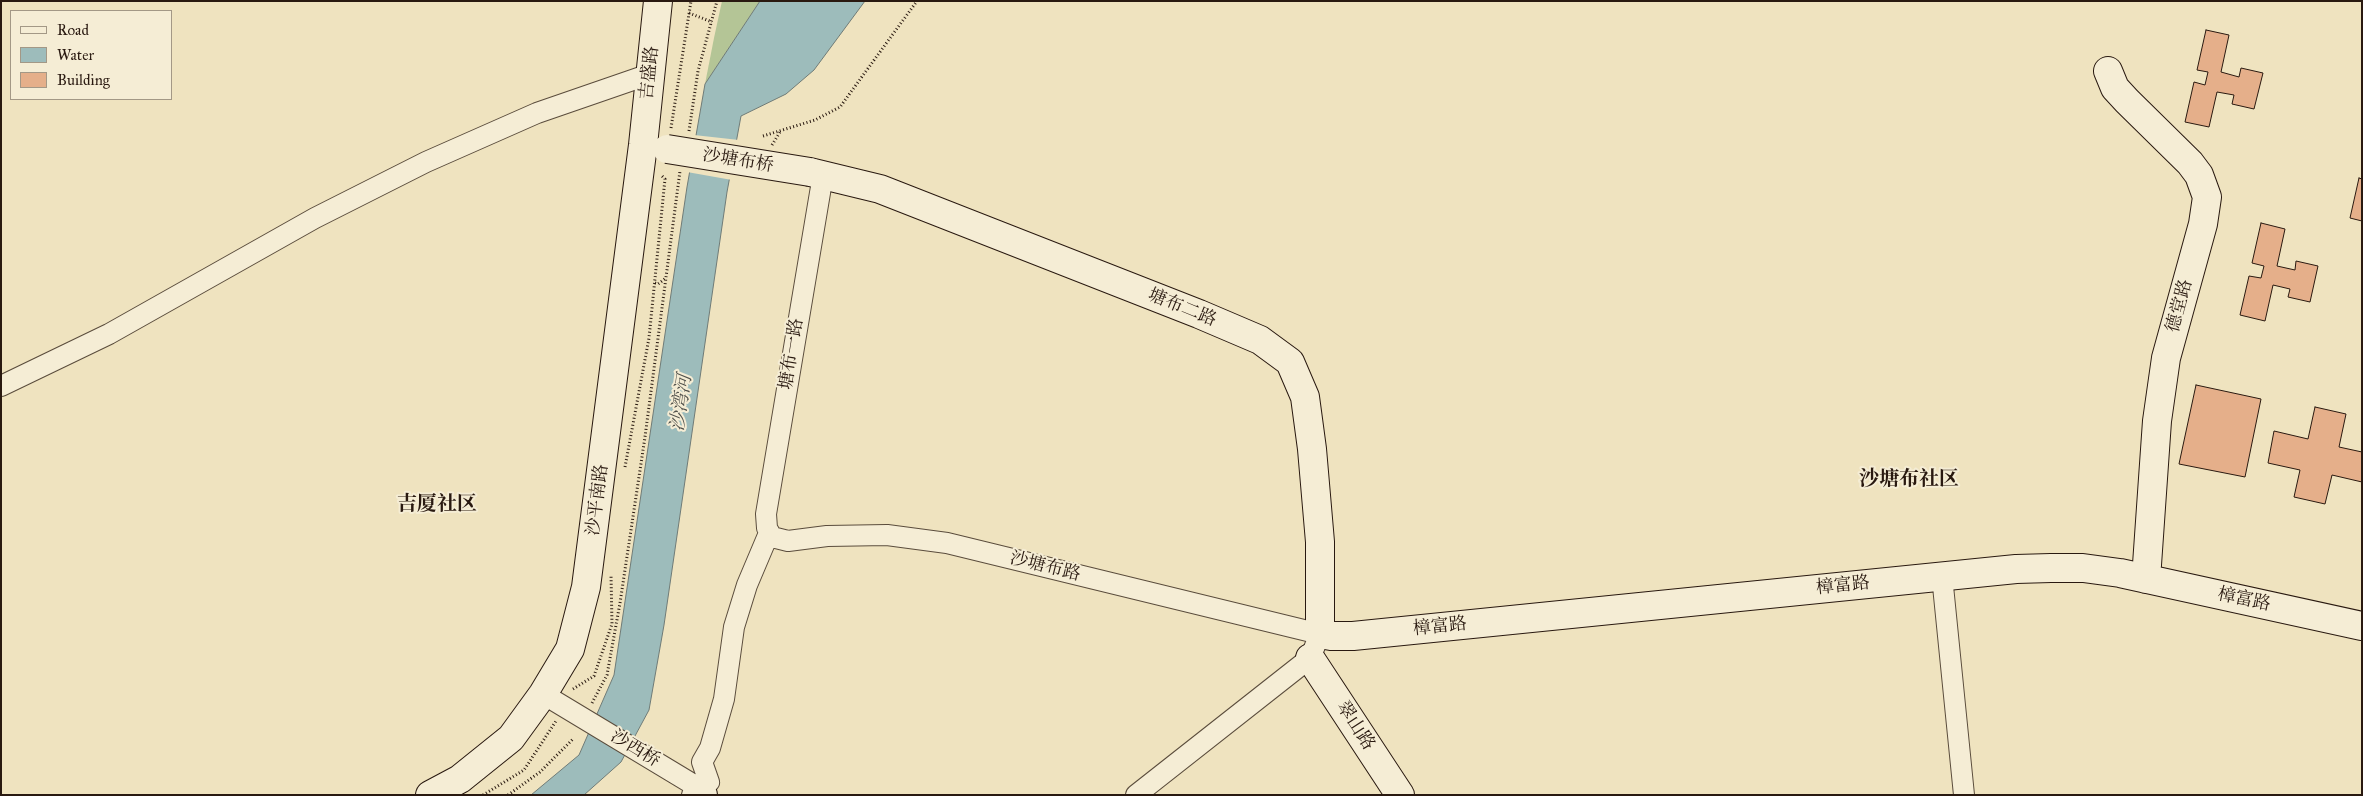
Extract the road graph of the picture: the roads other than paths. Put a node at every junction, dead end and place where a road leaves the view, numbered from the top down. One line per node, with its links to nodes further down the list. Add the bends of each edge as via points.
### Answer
1 (658, 1): 3 (street, 吉盛路)
2 (2108, 71): 9 (street, 德堂路, via 2115,88 2190,163 2207,197 2203,224 2166,358 2157,421)
3 (650, 74): 4 (street, 吉盛路); 6 (street, via 537,112 426,162 315,218 109,334)
4 (670, 148): 5 (street, 沙塘布桥, bridge); 12 (street, 沙平南路, via 586,587 570,649)
5 (816, 174): 7 (street, 塘布一路, via 766,514); 11 (street, 塘布二路, via 880,189 1199,314 1260,340 1290,362 1305,397 1312,449 1320,542)
6 (1, 386)
7 (769, 533): 11 (street, 沙塘布路, via 777,540 788,542 856,535 947,543); 13 (street, via 734,627 724,699 710,748 702,762 709,782)
8 (1942, 576): 9 (street, 樟富路, via 2083,568); 11 (street, 樟富路, via 1331,636); 17 (street)
9 (2146, 579): 10 (street, 樟富路)
10 (2362, 626)
11 (1315, 646): 15 (street); 16 (street, 翠山路)
12 (543, 694): 13 (street, 沙西桥); 14 (street, 沙平南路, via 511,738 460,779)
13 (698, 793)
14 (430, 795)
15 (1136, 795)
16 (1400, 795)
17 (1964, 795)

